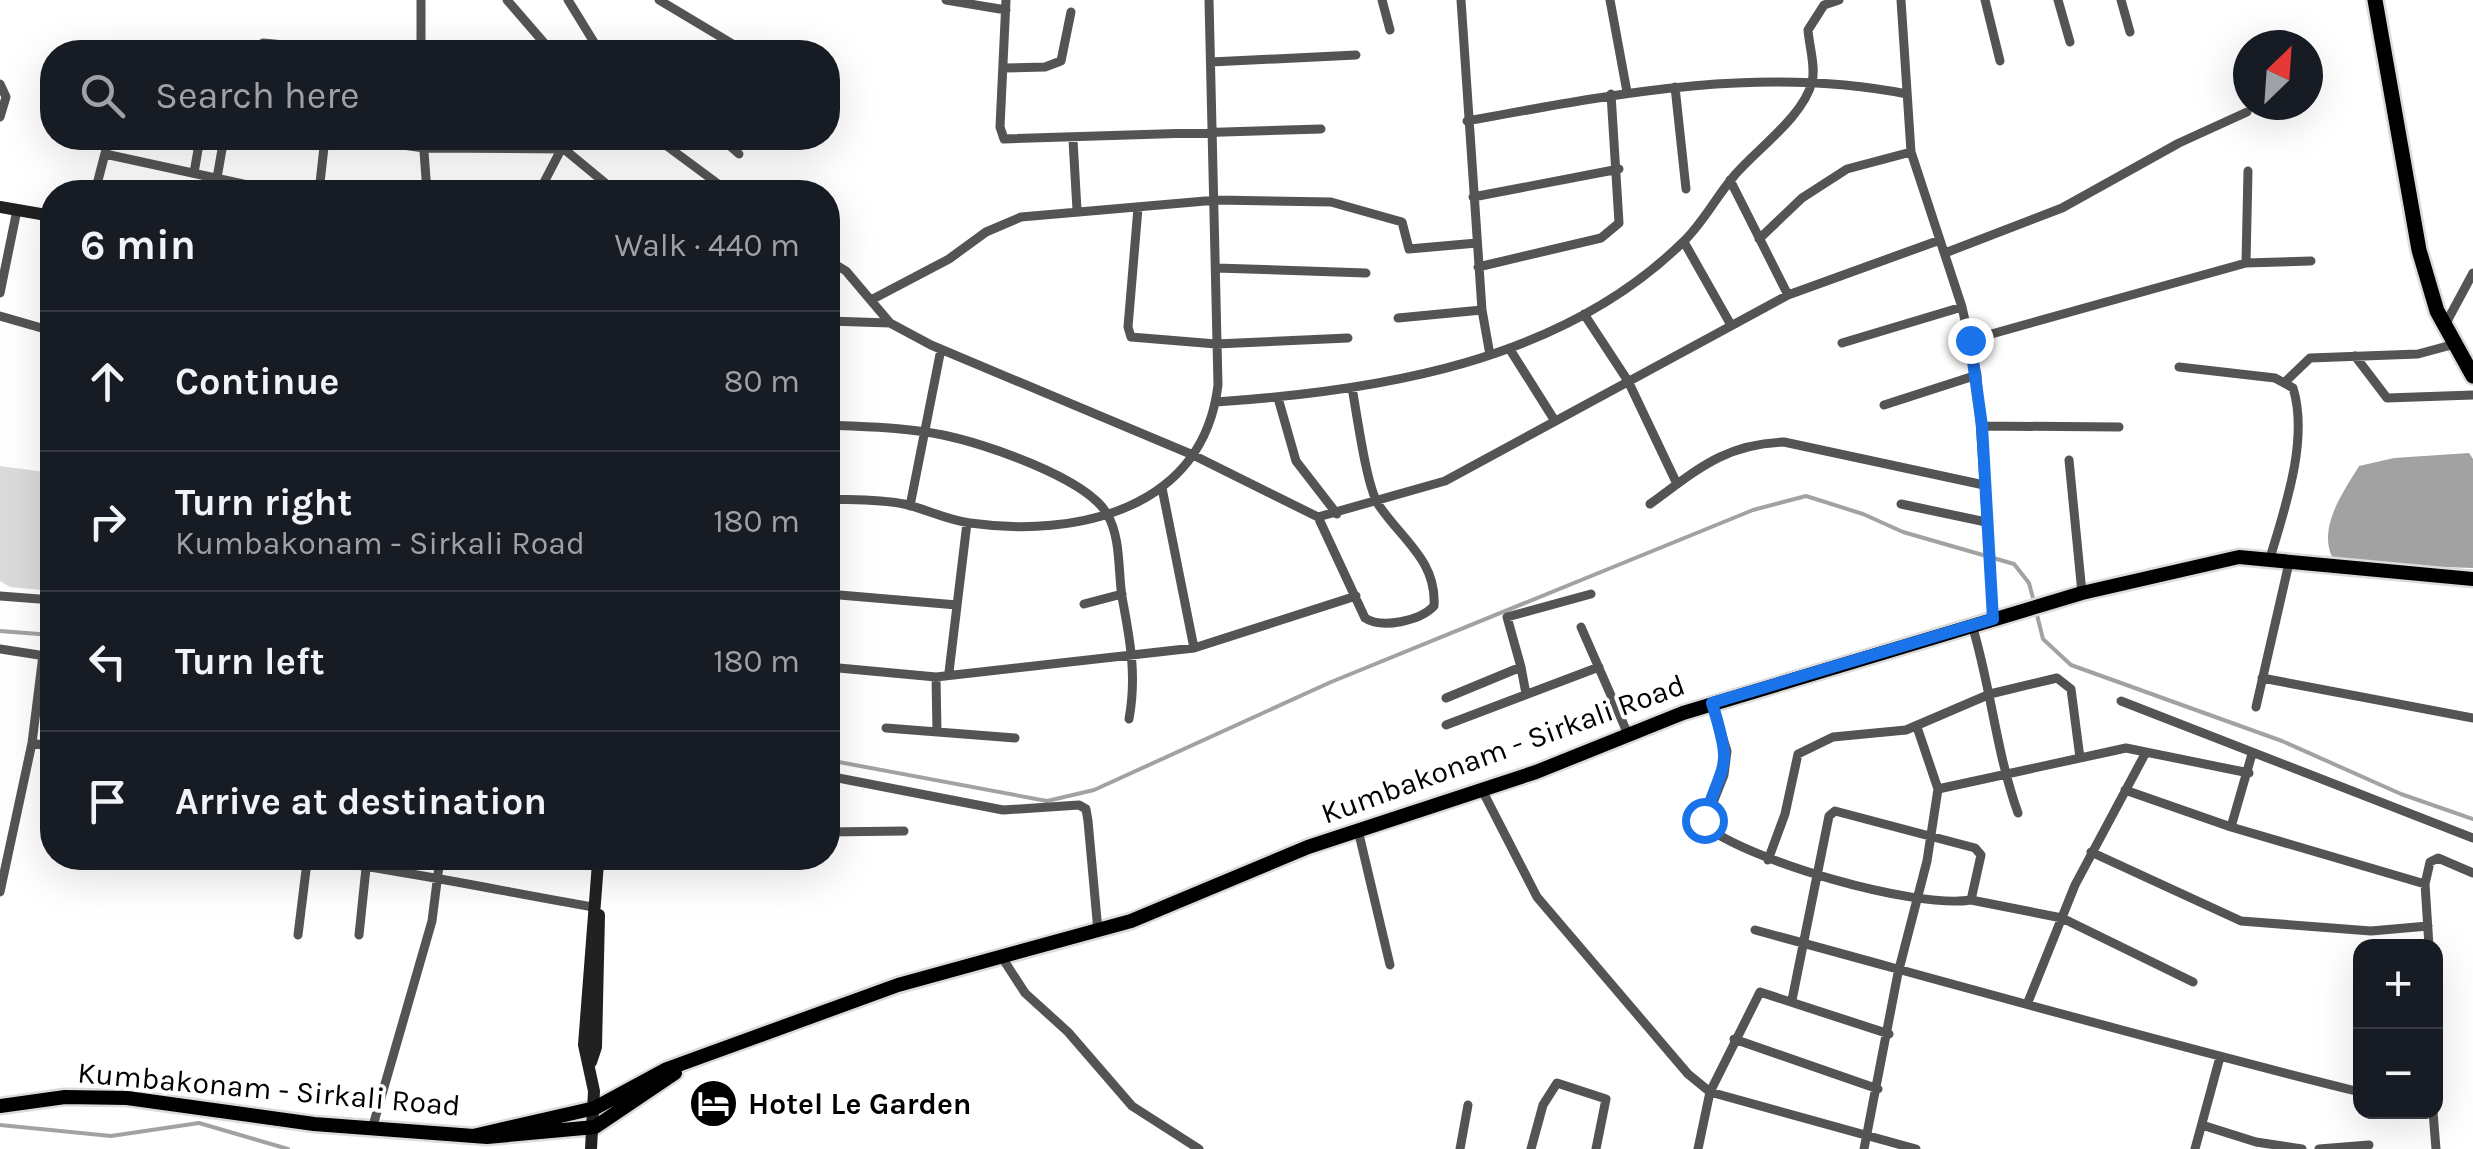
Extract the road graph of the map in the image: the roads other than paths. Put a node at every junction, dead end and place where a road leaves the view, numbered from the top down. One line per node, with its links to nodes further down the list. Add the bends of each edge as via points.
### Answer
1 (421, 0): 20 (street)
2 (507, 0): 21 (street)
3 (568, 0): 22 (street)
4 (659, 0): 23 (street)
5 (946, 0): 16 (street)
6 (1209, 0): 27 (street)
7 (1382, 0): 18 (street)
8 (1461, 0): 37 (street)
9 (1610, 0): 32 (street)
10 (1839, 0): 29 (street, via 1824,5 1808,30)
11 (1901, 0): 34 (street)
12 (1985, 0): 26 (street)
13 (2058, 0): 24 (street)
14 (2121, 0): 19 (street)
15 (2375, 0): 95 (highway, via 2419,250)
16 (1006, 5): 28 (street)
17 (1071, 12): 28 (street, via 1061,61)
18 (1390, 30)
19 (2130, 32)
20 (421, 40)
21 (542, 40)
22 (593, 40)
23 (726, 40)
24 (2070, 42)
25 (1356, 55): 27 (street)
26 (2000, 61)
27 (1211, 62): 39 (street)
28 (1003, 68): 40 (street, via 1004,139)
29 (1813, 80): 31 (street); 34 (street); 63 (street, via 1797,109)
30 (0, 84): 35 (street, via 6,97)
31 (1675, 86): 32 (street); 64 (street)
32 (1627, 92): 33 (street)
33 (1612, 94): 37 (street); 52 (street)
34 (1907, 94): 49 (street)
35 (0, 116)
36 (2233, 118): 76 (street, via 2062,208)
37 (1467, 121): 65 (street)
38 (1322, 129): 39 (street)
39 (1213, 130): 40 (street); 66 (street)
40 (1073, 140): 70 (street)
41 (106, 150): 50 (street)
42 (198, 150): 54 (street)
43 (222, 150): 55 (street)
44 (325, 150): 58 (street)
45 (425, 150): 59 (street)
46 (564, 150): 60 (street); 61 (street)
47 (672, 150): 62 (street)
48 (734, 150): 51 (street)
49 (1911, 152): 72 (street, via 1847,169 1802,198); 73 (street)
50 (105, 154): 54 (street); 56 (street)
51 (739, 154)
52 (1619, 169): 65 (street); 79 (street, via 1621,210 1612,231)
53 (2248, 170): 78 (street)
54 (194, 174): 55 (street)
55 (217, 178): 57 (street)
56 (99, 180)
57 (230, 180)
58 (321, 180)
59 (427, 180)
60 (545, 180)
61 (601, 180)
62 (713, 180)
63 (1730, 180): 72 (street); 74 (street)
64 (1686, 189)
65 (1473, 198): 75 (street)
66 (1217, 200): 68 (street); 75 (street, via 1331,202 1402,222 1409,250); 81 (street)
67 (0, 208): 69 (main road)
68 (1138, 208): 70 (street); 100 (street, via 1128,332 1138,340)
69 (17, 210): 71 (main road); 84 (street)
70 (1076, 210): 86 (street, via 1021,217 986,232)
71 (40, 214)
72 (1759, 240): 85 (street)
73 (1940, 240): 76 (street); 85 (street)
74 (1684, 242): 89 (street); 94 (street)
75 (1477, 244): 79 (street)
76 (1945, 253): 87 (street)
77 (2311, 262): 78 (street)
78 (2246, 264): 98 (street)
79 (1478, 266): 88 (street)
80 (840, 267): 86 (street)
81 (1216, 268): 82 (street); 100 (street)
82 (1366, 273)
83 (2473, 273): 95 (street)
84 (0, 292)
85 (1788, 295): 94 (street)
86 (871, 300): 93 (street)
87 (1962, 307): 98 (street); 99 (street)
88 (1482, 310): 91 (street); 104 (street)
89 (1584, 314): 102 (street); 109 (street)
90 (0, 316): 96 (street)
91 (1398, 318)
92 (840, 321): 93 (street)
93 (890, 323): 103 (street)
94 (1732, 325): 109 (street)
95 (2445, 325): 101 (highway)
96 (40, 328)
97 (1348, 338): 100 (street)
98 (1970, 340): 107 (street)
99 (1842, 343)
100 (1216, 344): 114 (street)
101 (2456, 344): 105 (street, via 2418,354); 108 (highway)
102 (1509, 348): 104 (street); 116 (street)
103 (941, 349): 120 (street); 121 (street)
104 (1490, 355): 111 (street, via 1450,370)
105 (2355, 356): 110 (street, via 2310,358); 112 (street, via 2388,398)
106 (2179, 367): 110 (street)
107 (1977, 375): 115 (street); 118 (street)
108 (2473, 376)
109 (1628, 381): 116 (street); 123 (street)
110 (2285, 382): 136 (street, via 2297,403 2295,443)
111 (1352, 388): 113 (street); 127 (street)
112 (2473, 396)
113 (1278, 398): 114 (street); 131 (street, via 1296,461)
114 (1216, 402): 121 (street)
115 (1884, 405)
116 (1554, 420): 127 (street, via 1444,481)
117 (840, 426): 120 (street)
118 (1982, 426): 119 (street); 124 (street)
119 (2119, 427)
120 (922, 432): 130 (street); 132 (street, via 990,449 1069,482)
121 (1193, 455): 125 (street); 133 (street)
122 (2070, 460): 139 (street)
123 (1676, 484): 124 (street, via 1730,448 1784,442); 128 (street)
124 (1984, 485): 134 (street)
125 (1162, 488): 132 (street); 151 (street)
126 (840, 500): 130 (street)
127 (1377, 502): 131 (street); 144 (street, via 1412,543 1432,580 1434,606 1373,623)
128 (1650, 504)
129 (1900, 504): 134 (street)
130 (910, 506): 135 (street)
131 (1337, 514): 133 (street)
132 (1108, 515): 135 (street, via 1031,528); 140 (street)
133 (1318, 517): 144 (street)
134 (1986, 522): 148 (street)
135 (967, 523): 147 (street)
136 (2270, 558): 137 (main road, Kumbakonam - Sirkali Road); 139 (main road, Kumbakonam - Sirkali Road, via 2211,562)
137 (2289, 563): 138 (main road, Kumbakonam - Sirkali Road); 160 (street)
138 (2473, 578)
139 (2082, 593): 148 (main road, Kumbakonam - Sirkali Road)
140 (1122, 594): 146 (street); 154 (street)
141 (1591, 594): 155 (street, via 1507,617)
142 (840, 595): 147 (street)
143 (0, 596): 145 (street)
144 (1356, 596): 151 (street)
145 (40, 599)
146 (1084, 604)
147 (957, 605): 158 (street)
148 (1993, 619): 149 (main road, Kumbakonam - Sirkali Road)
149 (1972, 625): 162 (street); 166 (main road, Kumbakonam - Sirkali Road)
150 (1581, 627): 156 (street)
151 (1194, 648): 154 (street)
152 (0, 649): 153 (street)
153 (40, 655)
154 (1134, 656): 158 (street); 169 (street)
155 (1522, 667): 161 (street); 163 (street)
156 (1599, 667): 161 (street); 174 (street)
157 (840, 668): 159 (street)
158 (949, 672): 159 (street)
159 (936, 676): 173 (street)
160 (2262, 678): 167 (street); 168 (street)
161 (1526, 694): 170 (street)
162 (1990, 694): 171 (street); 180 (street, via 2057,678 2066,682); 181 (street)
163 (1446, 698)
164 (40, 699): 176 (street)
165 (2121, 701): 179 (street)
166 (1712, 703): 174 (main road, Kumbakonam - Sirkali Road); 197 (street, via 1727,751 1704,824)
167 (2256, 707)
168 (2473, 718)
169 (1129, 719)
170 (1446, 725)
171 (1917, 727): 184 (street); 197 (street, via 1833,737 1798,754)
172 (886, 728): 173 (street)
173 (937, 732): 175 (street)
174 (1627, 732): 185 (main road, Kumbakonam - Sirkali Road)
175 (1015, 738)
176 (32, 742): 177 (street); 189 (street)
177 (40, 744)
178 (2144, 754): 180 (street, via 2126,748); 182 (street); 186 (street)
179 (2252, 754): 182 (street); 195 (street)
180 (2080, 758): 181 (street)
181 (2003, 773): 184 (street); 187 (street)
182 (2248, 773): 190 (street)
183 (840, 778): 215 (street, via 1003,810 1086,809)
184 (1938, 789): 194 (street)
185 (1482, 790): 191 (main road, Kumbakonam - Sirkali Road); 233 (street, via 1537,897 1658,1041)
186 (2125, 790): 190 (street); 196 (street)
187 (2018, 813)
188 (0, 825): 189 (street)
189 (16, 827): 208 (street)
190 (2230, 827): 207 (street)
191 (1358, 830): 215 (main road, Kumbakonam - Sirkali Road); 221 (street)
192 (904, 831): 193 (street)
193 (840, 832)
194 (1932, 835): 204 (street, via 1835,811); 209 (street); 210 (street, via 1982,855)
195 (2473, 838)
196 (2090, 852): 212 (street); 213 (street, via 2242,921 2371,931)
197 (1768, 860): 204 (street)
198 (308, 870): 216 (street)
199 (366, 870): 217 (street)
200 (386, 870): 206 (street)
201 (437, 870): 206 (street)
202 (597, 870): 211 (main road)
203 (598, 870): 229 (main road)
204 (1816, 872): 209 (street); 219 (street)
205 (2473, 873): 207 (street, via 2438,858 2430,862)
206 (436, 875): 211 (street); 240 (street, via 432,921)
207 (2424, 884): 213 (street)
208 (0, 892)
209 (1916, 896): 210 (street); 222 (street)
210 (1971, 900): 212 (street)
211 (593, 907): 229 (main road, via 584,1045)
212 (2062, 918): 223 (street); 225 (street)
213 (2428, 926): 218 (street)
214 (1756, 930): 219 (street)
215 (1098, 932): 220 (main road, Kumbakonam - Sirkali Road)
216 (298, 934)
217 (359, 936)
218 (2429, 939)
219 (1803, 943): 222 (street); 224 (street)
220 (1003, 959): 230 (main road, Kumbakonam - Sirkali Road, via 898,985); 245 (street, via 1025,992 1132,1106)
221 (1390, 965)
222 (1898, 973): 225 (street); 226 (street)
223 (2193, 982)
224 (1792, 1000): 226 (street); 227 (street, via 1760,992)
225 (2028, 1002): 228 (street)
226 (1889, 1034): 231 (street)
227 (1734, 1039): 231 (street); 233 (street)
228 (2220, 1058): 232 (street); 238 (street)
229 (591, 1062): 236 (main road)
230 (686, 1062): 236 (main road, Kumbakonam - Sirkali Road); 239 (main road, Kumbakonam - Sirkali Road)
231 (1878, 1088): 242 (street)
232 (2353, 1090)
233 (1710, 1092): 242 (street); 249 (street)
234 (1468, 1105): 246 (street)
235 (0, 1106): 240 (main road, Kumbakonam - Sirkali Road, via 127,1098)
236 (595, 1108): 239 (main road); 241 (main road, Kumbakonam - Sirkali Road)
237 (2433, 1119): 255 (street)
238 (2202, 1125): 252 (street); 253 (street)
239 (595, 1128): 241 (main road, Kumbakonam - Sirkali Road); 244 (main road)
240 (372, 1129): 241 (main road, Kumbakonam - Sirkali Road)
241 (472, 1136)
242 (1868, 1137): 250 (street); 251 (street)
243 (2369, 1145): 254 (street)
244 (591, 1149)
245 (1199, 1149)
246 (1460, 1149)
247 (1531, 1149): 248 (street, via 1556,1083 1606,1099)
248 (1596, 1149)
249 (1698, 1149)
250 (1864, 1149)
251 (1916, 1149)
252 (2195, 1149)
253 (2302, 1149)
254 (2319, 1149)
255 (2436, 1149)

